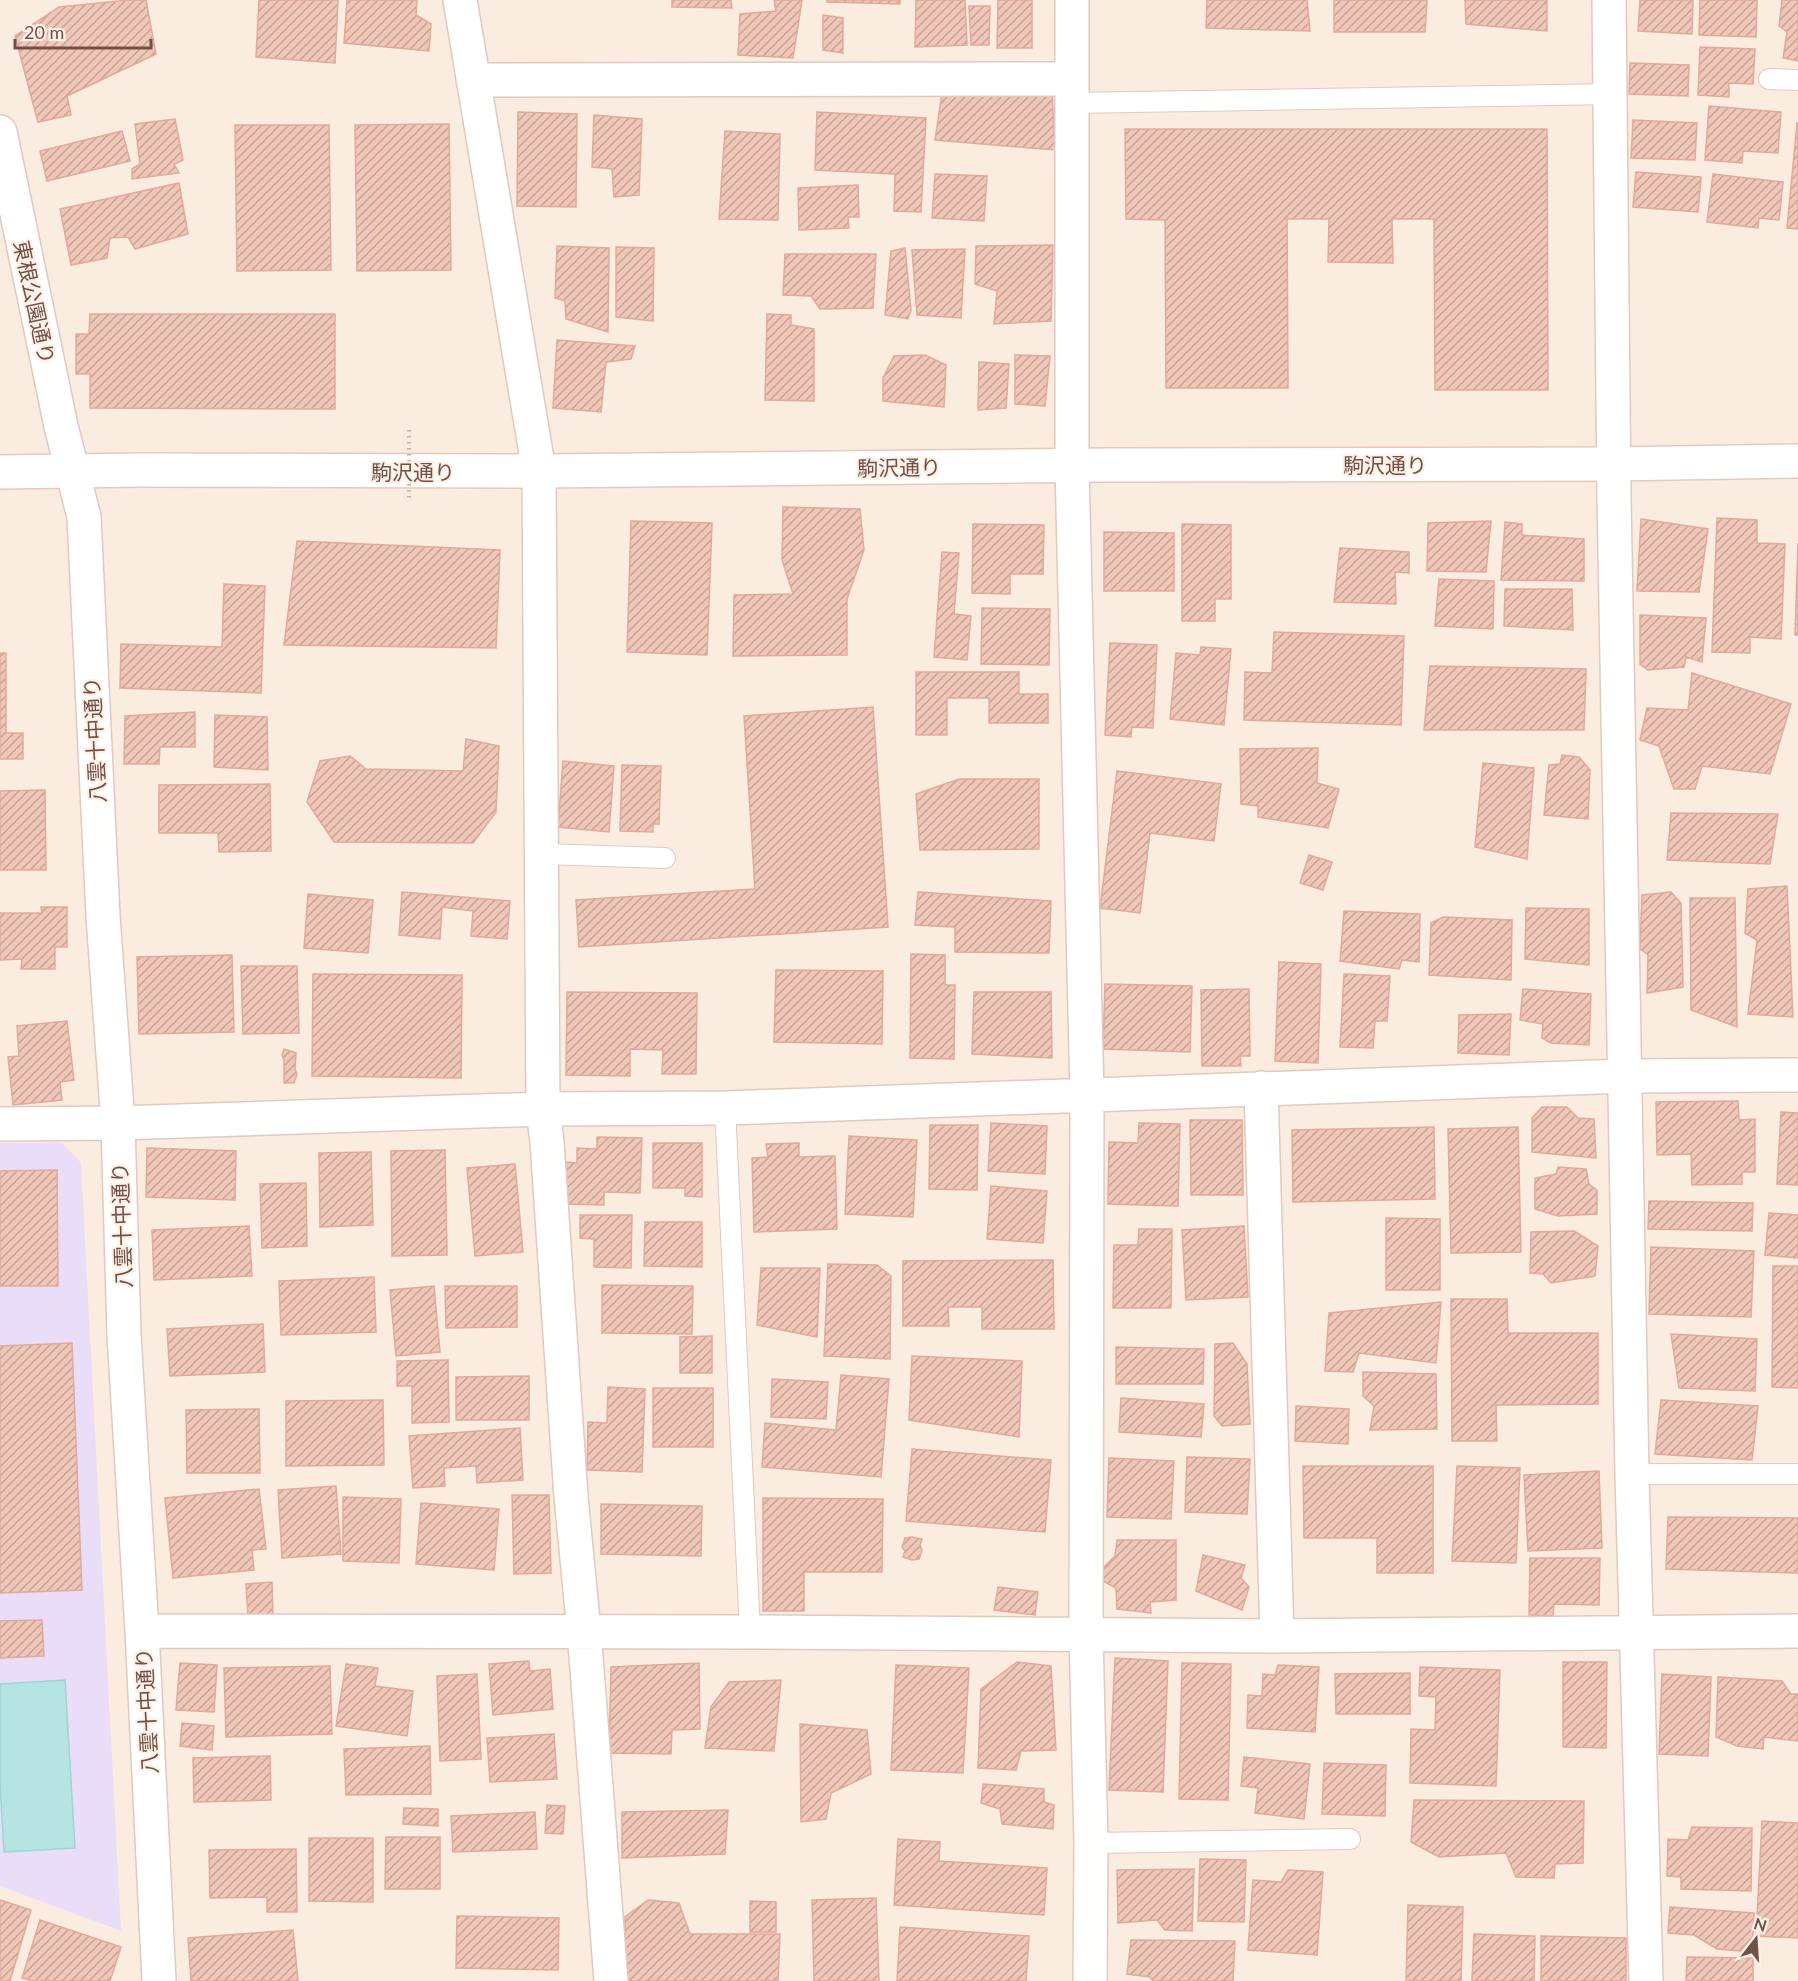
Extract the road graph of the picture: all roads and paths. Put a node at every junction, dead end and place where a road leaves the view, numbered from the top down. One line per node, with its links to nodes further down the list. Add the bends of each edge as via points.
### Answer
1 (460, 0): 5 (street)
2 (1072, 0): 7 (street)
3 (1609, 0): 8 (street)
4 (1769, 79): 6 (lane)
5 (473, 80): 7 (street); 15 (street)
6 (1798, 80)
7 (1072, 91): 8 (lane); 13 (street)
8 (1610, 94): 12 (street)
9 (0, 132): 14 (street, 東根公園通り)
10 (409, 430): 17 (path, bridge)
11 (1798, 461): 12 (street, 駒沢通り)
12 (1613, 464): 13 (street, 駒沢通り); 21 (street)
13 (1072, 466): 15 (street, 駒沢通り); 23 (street)
14 (73, 471): 15 (street, 駒沢通り); 16 (street, 駒沢通り); 26 (street, 八雲十中通り, via 84,517 103,916)
15 (539, 471): 18 (street)
16 (0, 472)
17 (409, 501)
18 (542, 854): 19 (lane); 25 (street)
19 (665, 858)
20 (1798, 1075): 21 (street)
21 (1626, 1076): 22 (street); 28 (street)
22 (1261, 1088): 23 (street); 36 (street)
23 (1087, 1095): 24 (street); 35 (street)
24 (725, 1108): 25 (street); 34 (lane)
25 (543, 1109): 26 (street); 31 (street)
26 (118, 1123): 27 (street); 30 (street, 八雲十中通り, via 124,1335)
27 (0, 1124)
28 (1632, 1474): 29 (lane); 32 (street)
29 (1798, 1474)
30 (142, 1631): 31 (street); 39 (street, 八雲十中通り)
31 (584, 1631): 34 (street); 40 (street)
32 (1636, 1631): 33 (street); 36 (street); 42 (street)
33 (1798, 1631)
34 (750, 1632): 35 (street)
35 (1086, 1635): 36 (street); 38 (street)
36 (1277, 1636)
37 (1350, 1839): 38 (lane)
38 (1091, 1843): 41 (street)
39 (159, 1981)
40 (611, 1981)
41 (1090, 1981)
42 (1646, 1981)

